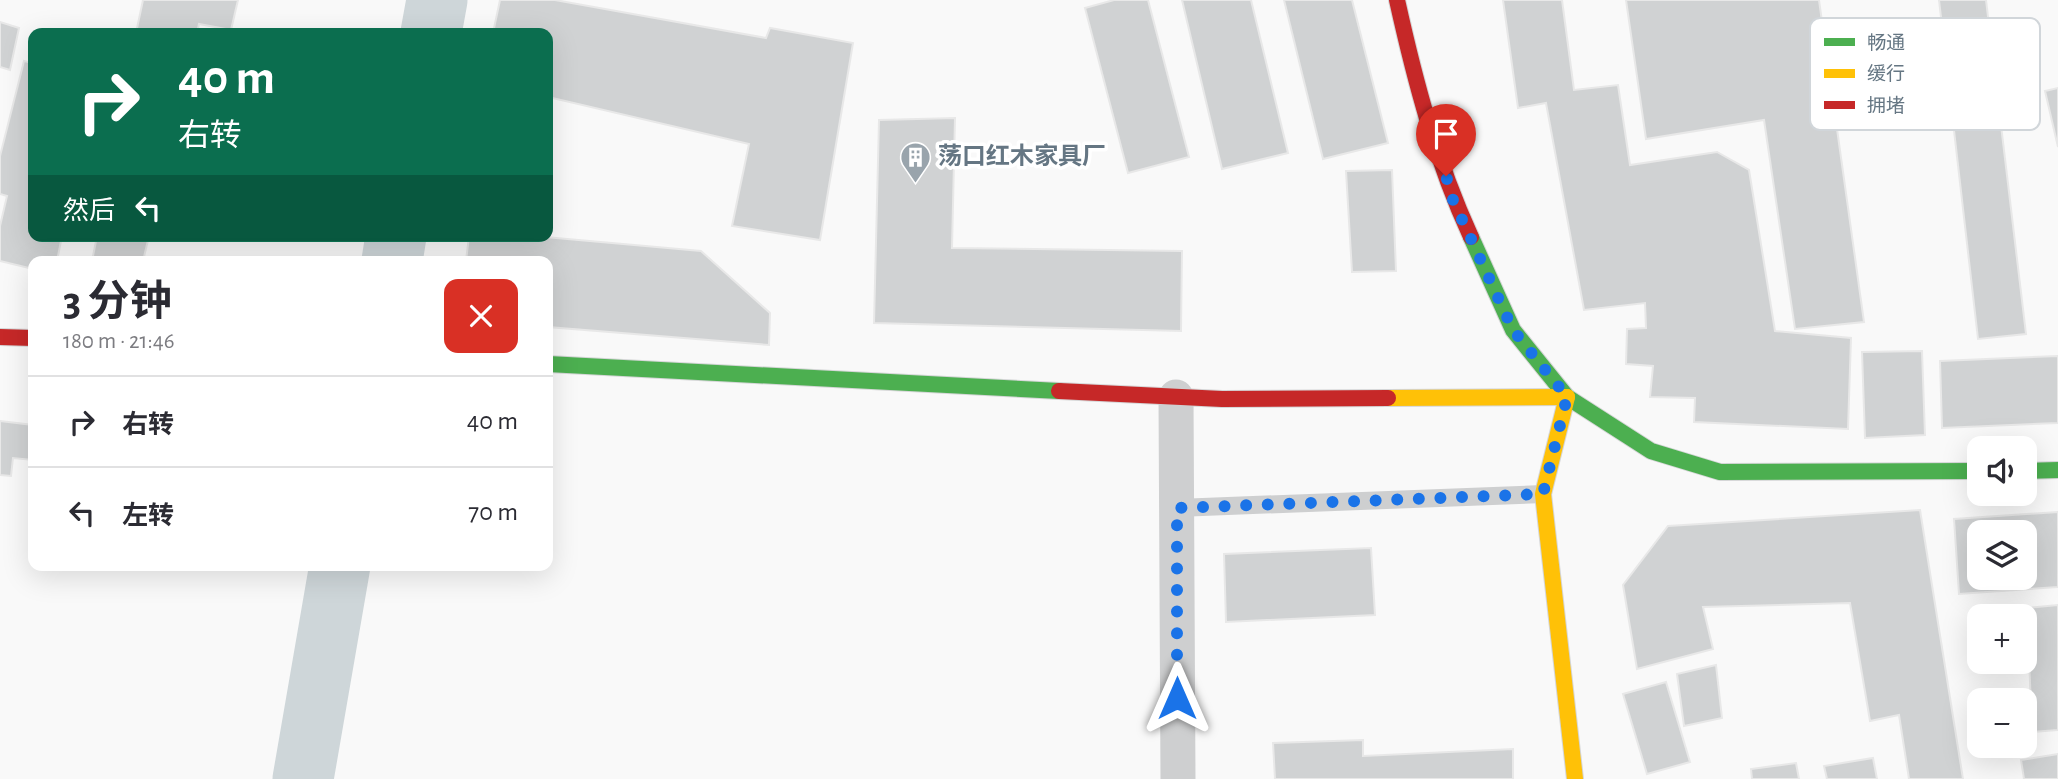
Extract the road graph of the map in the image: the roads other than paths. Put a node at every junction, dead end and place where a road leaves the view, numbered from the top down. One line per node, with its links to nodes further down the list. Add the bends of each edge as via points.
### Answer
1 (1397, 0): 6 (street, via 1415,82 1453,200 1513,330)
2 (0, 337): 3 (street)
3 (28, 338)
4 (553, 364): 5 (street)
5 (1176, 397): 6 (street); 11 (street)
6 (1567, 397): 8 (street, via 1651,451 1720,472); 10 (street)
7 (2058, 470): 9 (street)
8 (1967, 471)
9 (2037, 471)
10 (1543, 494): 11 (lane); 13 (street)
11 (1177, 508): 12 (street)
12 (1178, 779)
13 (1575, 779)

